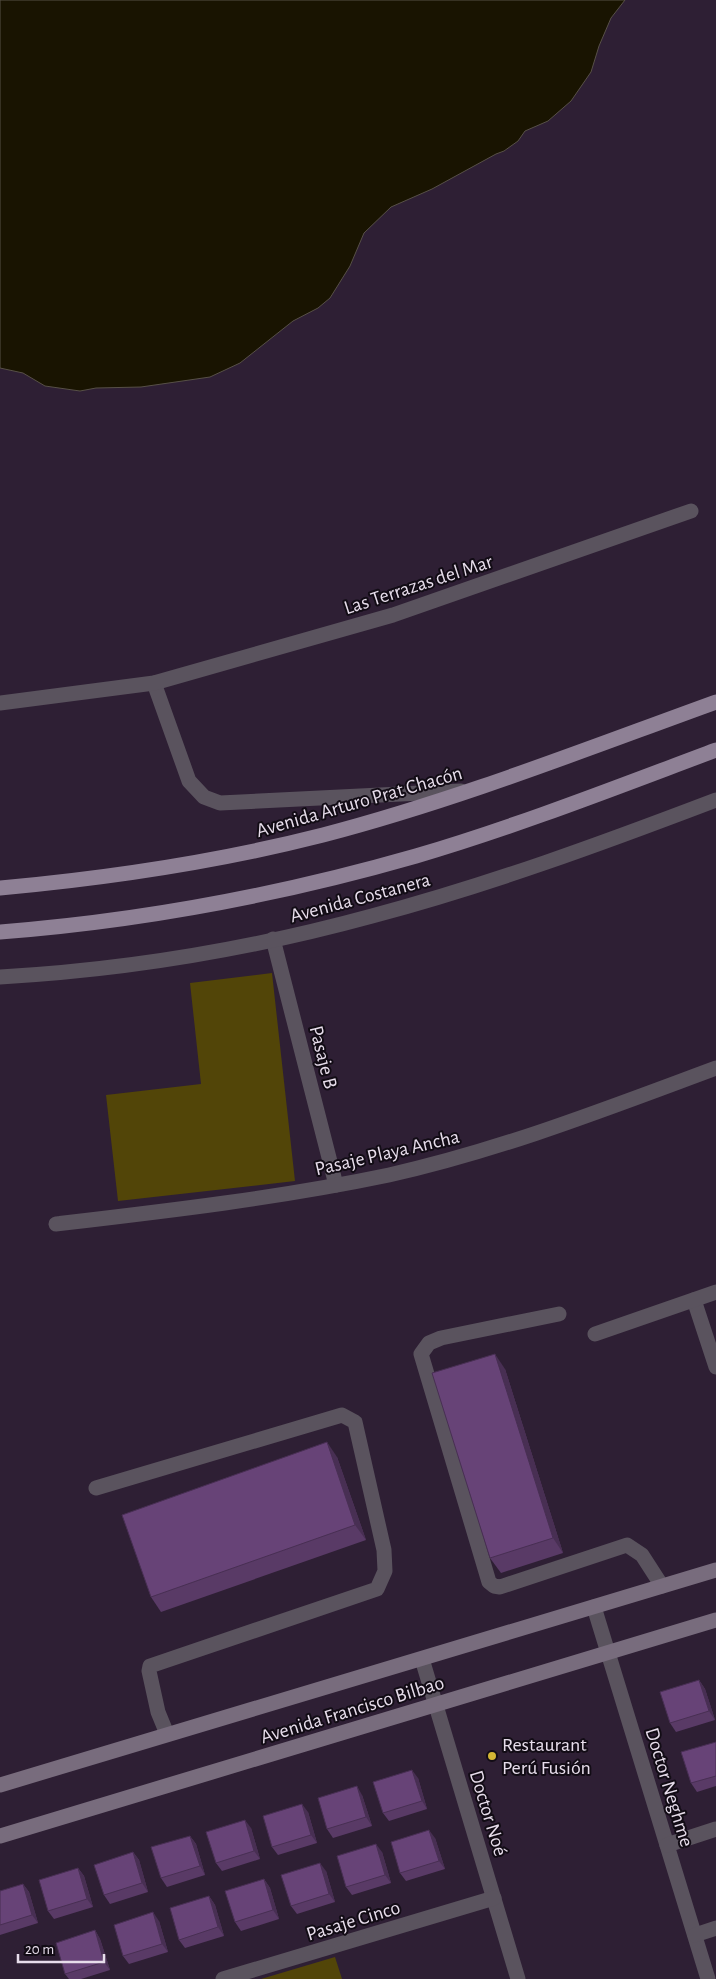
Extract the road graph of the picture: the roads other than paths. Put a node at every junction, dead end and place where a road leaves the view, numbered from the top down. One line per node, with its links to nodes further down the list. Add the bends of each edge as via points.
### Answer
1 (691, 511): 2 (street, Las Terrazas del Mar, via 393,615)
2 (154, 683): 4 (street, Las Terrazas del Mar); 6 (street, via 189,781 204,797 213,801)
3 (716, 702): 6 (main road, Avenida Arturo Prat Chacón)
4 (0, 703)
5 (716, 750): 9 (main road, via 504,828 329,880 149,915)
6 (470, 791): 8 (main road, Avenida Arturo Prat Chacón, via 323,835 239,854 154,870)
7 (716, 800): 10 (street, Avenida Costanera, via 452,893)
8 (0, 888)
9 (0, 932)
10 (273, 940): 11 (street, Avenida Costanera, via 113,967); 13 (street, Pasaje B)
11 (0, 977)
12 (716, 1068): 13 (street, Pasaje Playa Ancha, via 510,1142)
13 (336, 1185): 14 (street, Pasaje Playa Ancha, via 224,1204)
14 (56, 1224)
15 (716, 1292): 16 (street)
16 (694, 1300): 18 (street); 19 (street)
17 (558, 1314): 22 (street, via 441,1338 430,1343 422,1354 489,1582 500,1587 627,1545 642,1555)
18 (595, 1334)
19 (716, 1367)
20 (96, 1488): 28 (street, via 342,1414 355,1422 384,1550 385,1571 377,1589 150,1666 158,1712)
21 (716, 1570): 22 (main road, Avenida Francisco Bilbao)
22 (662, 1586): 23 (main road, Avenida Francisco Bilbao)
23 (594, 1607): 25 (street, Doctor Neghme); 26 (main road, Avenida Francisco Bilbao)
24 (716, 1620): 25 (main road, Avenida Francisco Bilbao)
25 (608, 1653): 27 (main road, Avenida Francisco Bilbao); 32 (street, Doctor Neghme)
26 (422, 1658): 27 (street, Doctor Noé); 28 (main road, Avenida Francisco Bilbao)
27 (436, 1705): 31 (main road, Avenida Francisco Bilbao); 33 (street, Doctor Noé)
28 (166, 1734): 29 (main road, Avenida Francisco Bilbao)
29 (0, 1785)
30 (716, 1829): 32 (street)
31 (0, 1836)
32 (667, 1845): 35 (street, Doctor Neghme)
33 (494, 1898): 36 (street, Pasaje Cinco); 37 (street, Doctor Noé)
34 (716, 1928): 35 (street)
35 (695, 1935): 38 (street, Doctor Neghme)
36 (224, 1979)
37 (518, 1979)
38 (708, 1979)

